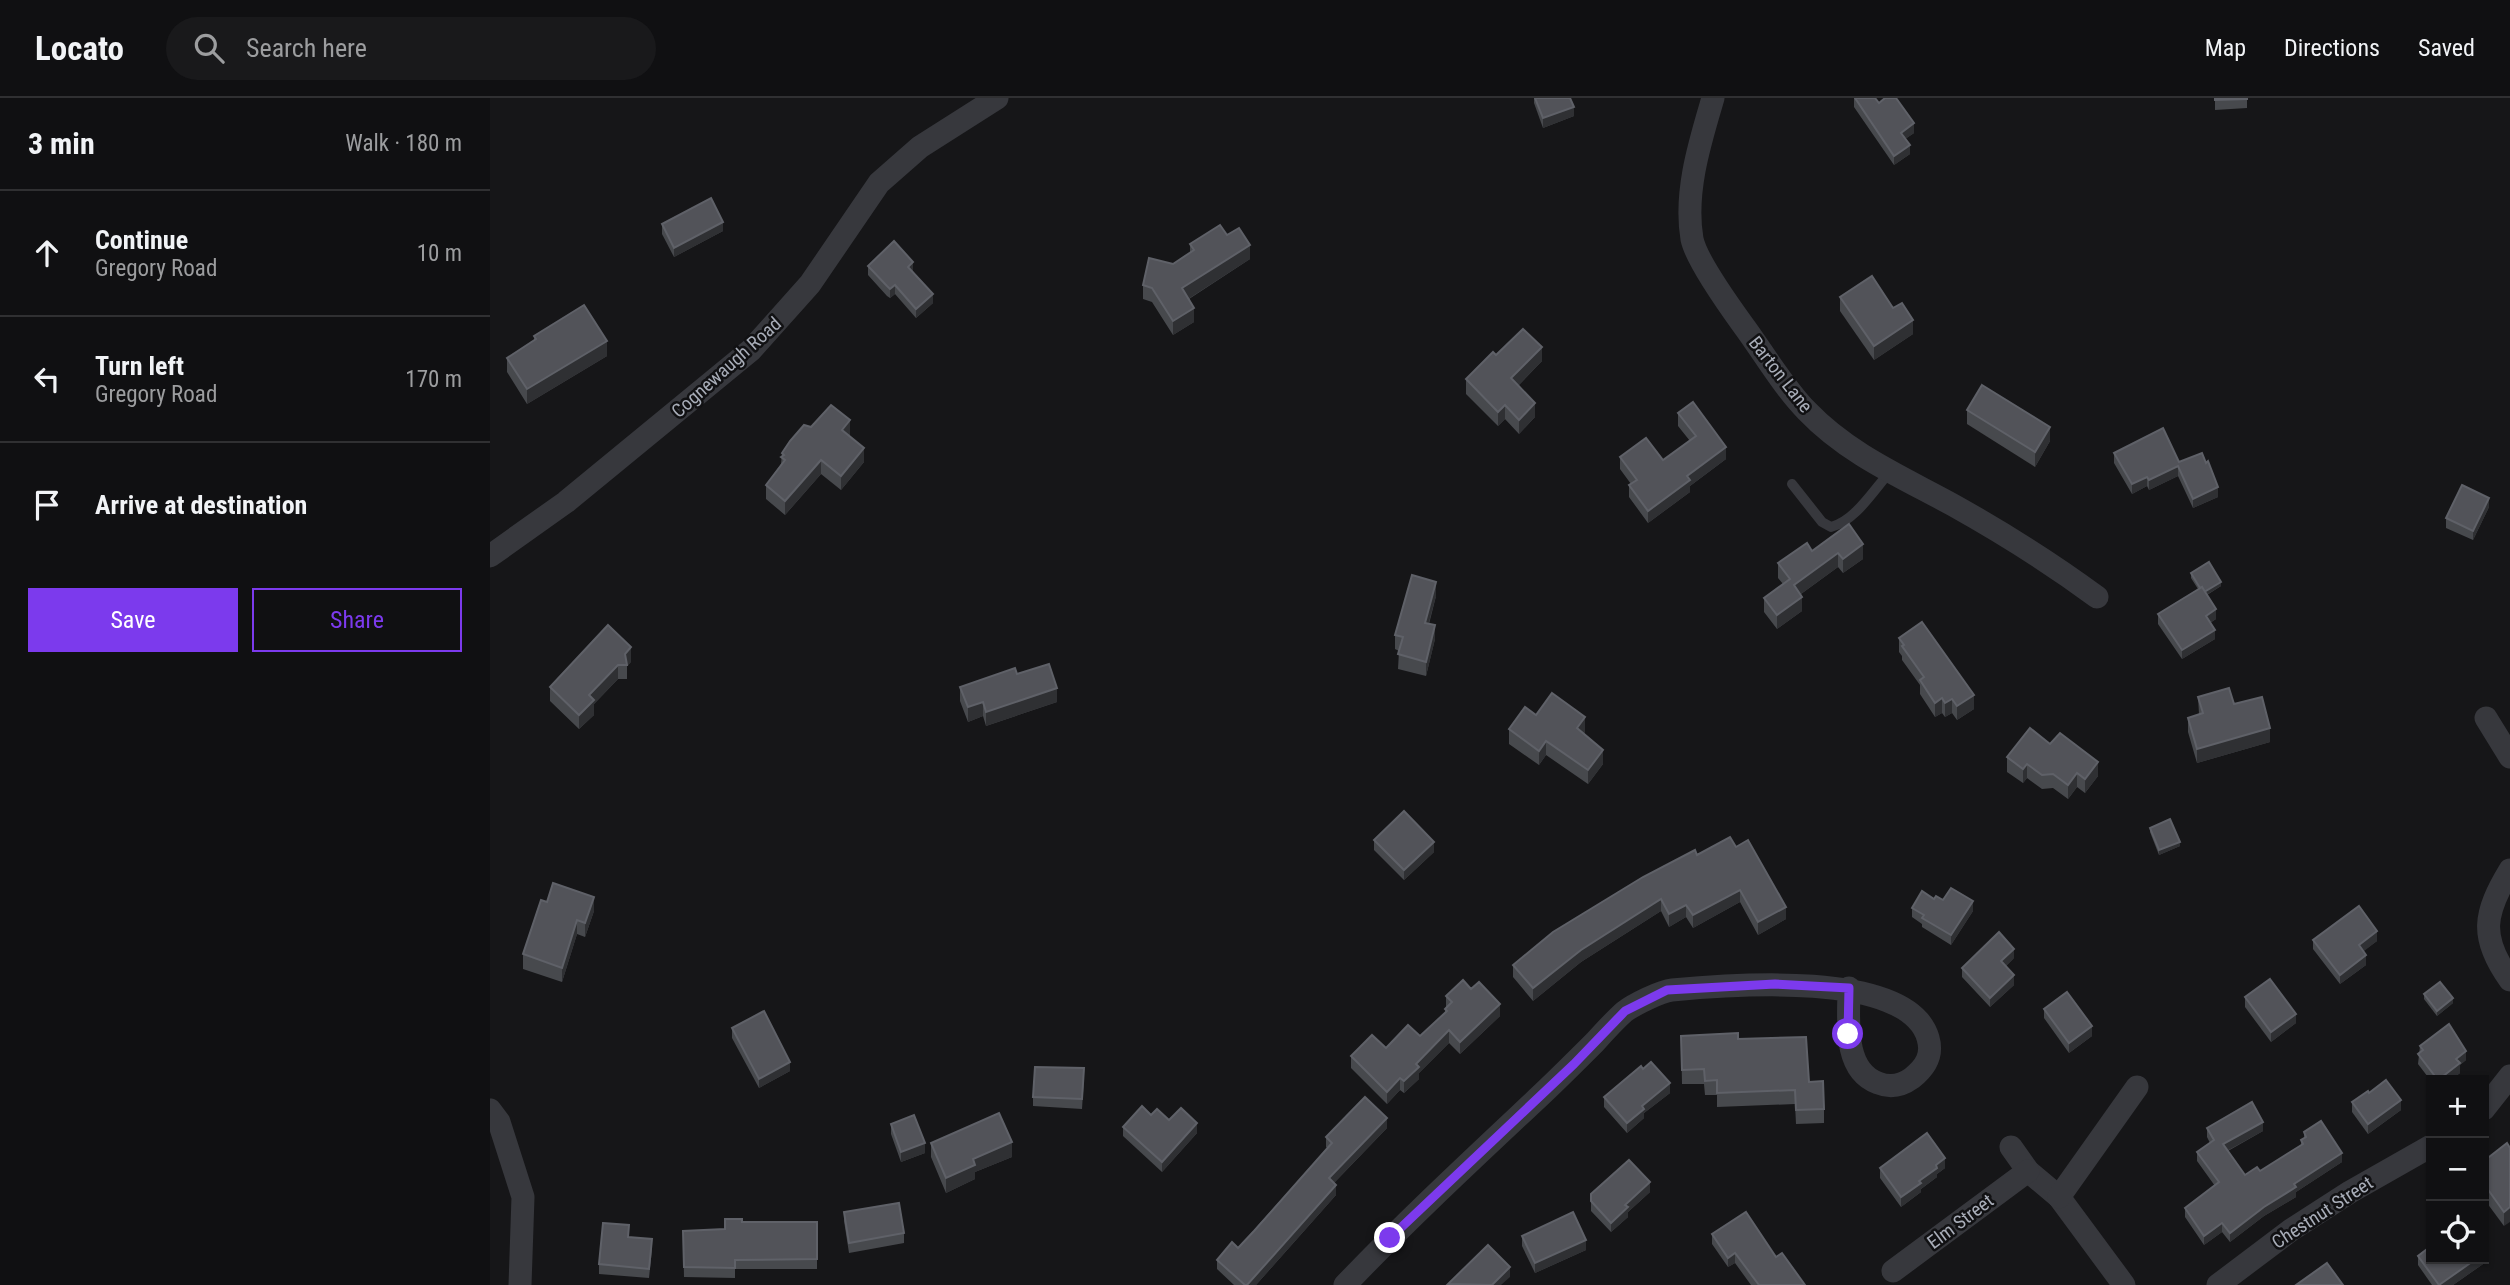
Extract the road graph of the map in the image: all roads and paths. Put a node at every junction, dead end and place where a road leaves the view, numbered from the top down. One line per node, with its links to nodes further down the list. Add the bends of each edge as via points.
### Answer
1 (998, 98): 5 (street, Cognewaugh Road, via 920,147 879,183 810,284 751,350 566,502)
2 (1713, 98): 3 (street, Barton Lane, via 1699,145 1690,208 1693,242 1734,313 1806,410 1842,442)
3 (1889, 473): 4 (lane, via 1852,515 1831,527); 6 (street, Barton Lane, via 2003,534)
4 (1791, 484)
5 (490, 556)
6 (2096, 597)
7 (2486, 718): 8 (street)
8 (2510, 757)
9 (2510, 870): 10 (street, via 2487,925 2491,945)
10 (2510, 980)
11 (1849, 988): 11 (street, via 1895,1005 1926,1029 1931,1049 1924,1068 1890,1087 1873,1082 1860,1069 1848,1034); 22 (street, via 1775,984 1667,990 1625,1011)
12 (2510, 1076): 14 (street)
13 (2137, 1087): 19 (street)
14 (2489, 1103)
15 (490, 1110): 21 (street, via 499,1122 523,1197)
16 (2011, 1147): 18 (street)
17 (2426, 1149): 24 (street, Chestnut Street, via 2291,1230)
18 (2028, 1171): 19 (street); 20 (street, Elm Street)
19 (2059, 1197): 23 (street)
20 (1893, 1271)
21 (520, 1285)
22 (1345, 1285)
23 (2124, 1285)
24 (2218, 1285)

